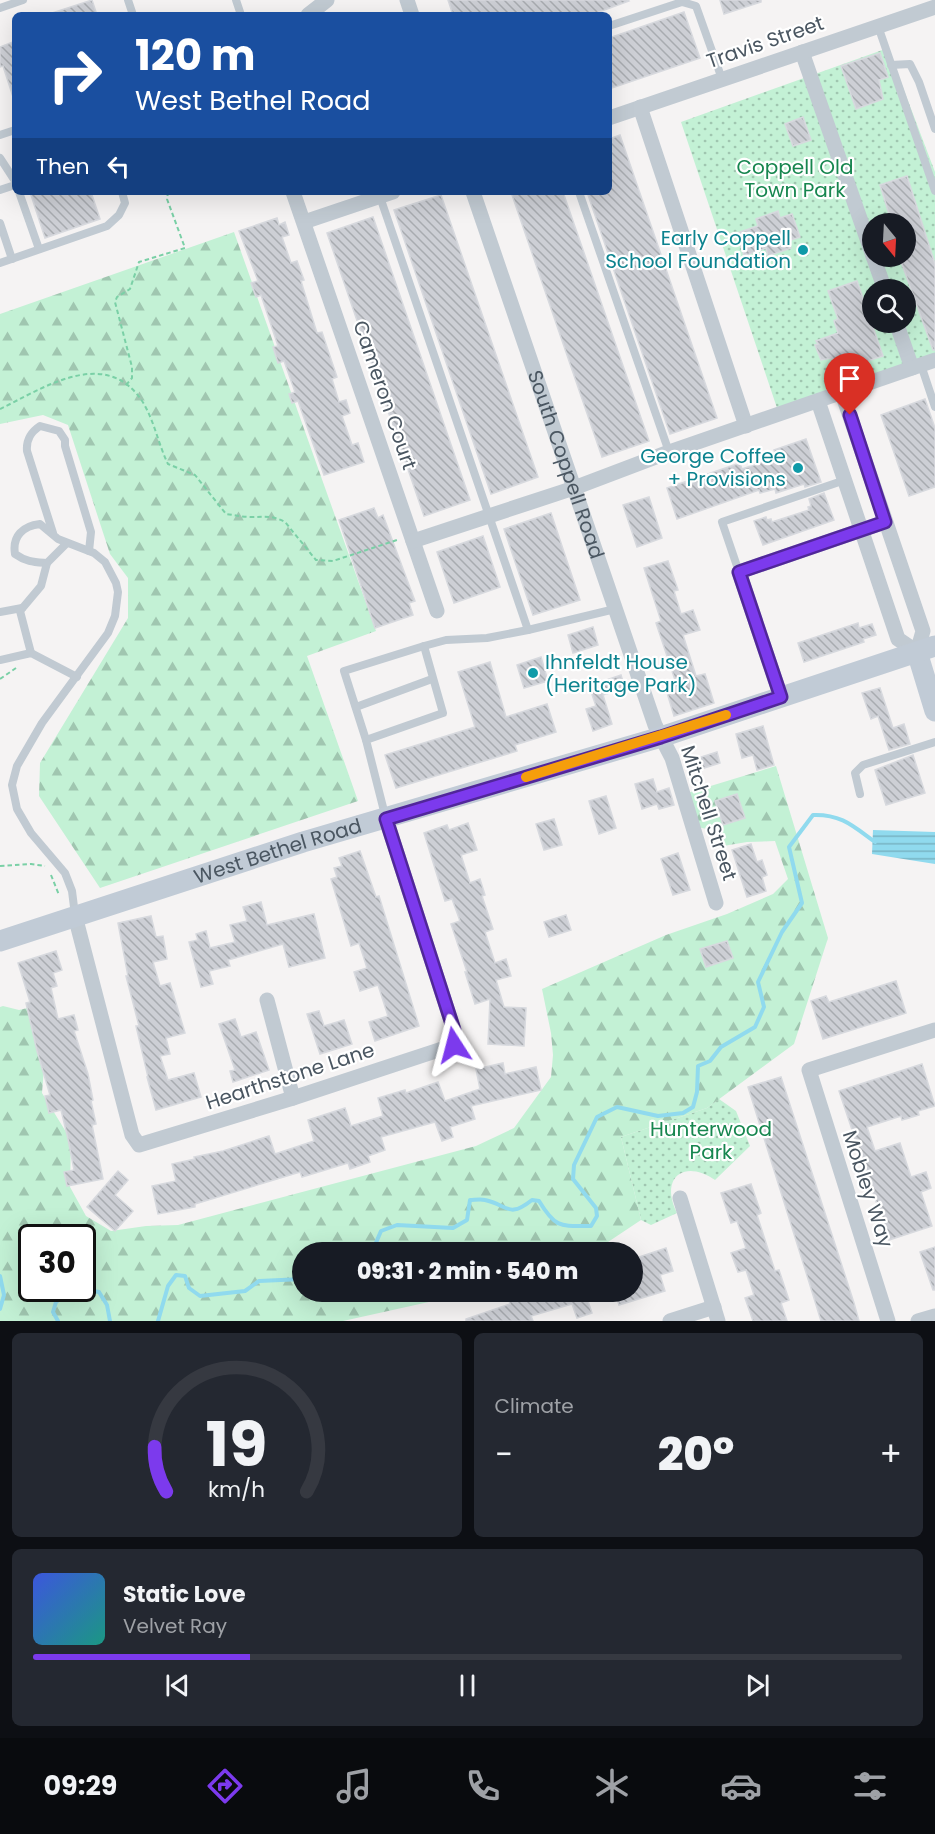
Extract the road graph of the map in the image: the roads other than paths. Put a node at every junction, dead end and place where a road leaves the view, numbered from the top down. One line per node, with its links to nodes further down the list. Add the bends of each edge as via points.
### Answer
1 (23, 0): 4 (lane)
2 (327, 0): 5 (street)
3 (935, 7): 7 (street, Travis Street)
4 (0, 8)
5 (312, 12)
6 (612, 25): 10 (lane, via 682,2 696,6)
7 (878, 26): 8 (street, Travis Street); 9 (lane)
8 (802, 52): 10 (street, Travis Street); 26 (street)
9 (891, 65): 13 (lane, via 910,64); 16 (lane)
10 (722, 79): 11 (street, Travis Street)
11 (640, 107): 12 (street, Travis Street); 35 (street)
12 (612, 117)
13 (935, 129)
14 (0, 158): 15 (lane)
15 (12, 178)
16 (935, 191)
17 (21, 195): 27 (lane)
18 (123, 195): 27 (lane, via 126,203 107,226)
19 (294, 195): 24 (street, Cameron Court)
20 (378, 195): 24 (street)
21 (385, 195): 39 (lane)
22 (474, 195): 38 (street, South Coppell Road)
23 (580, 195): 36 (lane)
24 (304, 222): 43 (street, Cameron Court)
25 (0, 223): 28 (lane)
26 (862, 224)
27 (39, 249): 28 (lane)
28 (12, 259): 29 (lane)
29 (0, 263)
30 (903, 333): 31 (street)
31 (922, 365): 32 (street); 34 (lane)
32 (842, 393): 33 (street); 40 (street)
33 (818, 401): 35 (street); 37 (street)
34 (935, 407)
35 (746, 426): 36 (street)
36 (669, 452): 38 (street)
37 (846, 480): 41 (street); 47 (lane, via 722,522)
38 (574, 488): 39 (street); 49 (street, South Coppell Road)
39 (488, 516): 43 (street); 52 (lane)
40 (885, 522): 41 (street); 54 (street)
41 (862, 530): 47 (street); 54 (street, via 898,639)
42 (53, 534): 44 (lane); 45 (lane, via 27,451 29,437 40,426 59,431 65,440 91,532); 46 (lane, via 40,524 24,528 16,536 15,554 30,562)
43 (412, 538): 50 (street, Cameron Court)
44 (68, 543): 45 (lane); 46 (lane)
45 (89, 551): 57 (lane, via 111,571 117,601 108,633)
46 (47, 563): 48 (lane, via 41,586)
47 (739, 572): 59 (street)
48 (22, 608): 51 (lane); 55 (lane)
49 (615, 609): 52 (lane); 62 (street, South Coppell Road)
50 (437, 611)
51 (0, 612)
52 (528, 630): 53 (lane)
53 (424, 646): 58 (lane); 60 (lane, via 344,671)
54 (926, 649): 59 (main road, West Bethel Road); 61 (main road)
55 (34, 654): 56 (lane); 57 (lane)
56 (0, 660)
57 (76, 677): 68 (lane, via 42,723 17,766 12,785 17,809 31,833 65,873)
58 (432, 679): 60 (lane); 63 (lane, via 443,713)
59 (781, 697): 62 (main road, West Bethel Road)
60 (356, 707): 63 (lane)
61 (935, 711)
62 (661, 737): 66 (main road, West Bethel Road); 67 (street, Mitchell Street, via 672,758)
63 (366, 740): 66 (lane)
64 (935, 742): 65 (lane, via 863,765 855,773)
65 (860, 794)
66 (386, 819): 68 (main road, West Bethel Road); 72 (street, Hearthstone Lane, via 454,1030 454,1045)
67 (716, 903)
68 (75, 916): 69 (main road, West Bethel Road); 72 (street, Hearthstone Lane, via 132,1135 139,1144)
69 (0, 941)
70 (267, 1000): 72 (street)
71 (935, 1030): 77 (street, Mobley Way, via 808,1070)
72 (293, 1098)
73 (680, 1198): 74 (street)
74 (716, 1314): 76 (street)
75 (935, 1316): 78 (street)
76 (670, 1321)
77 (888, 1321)
78 (918, 1321)

